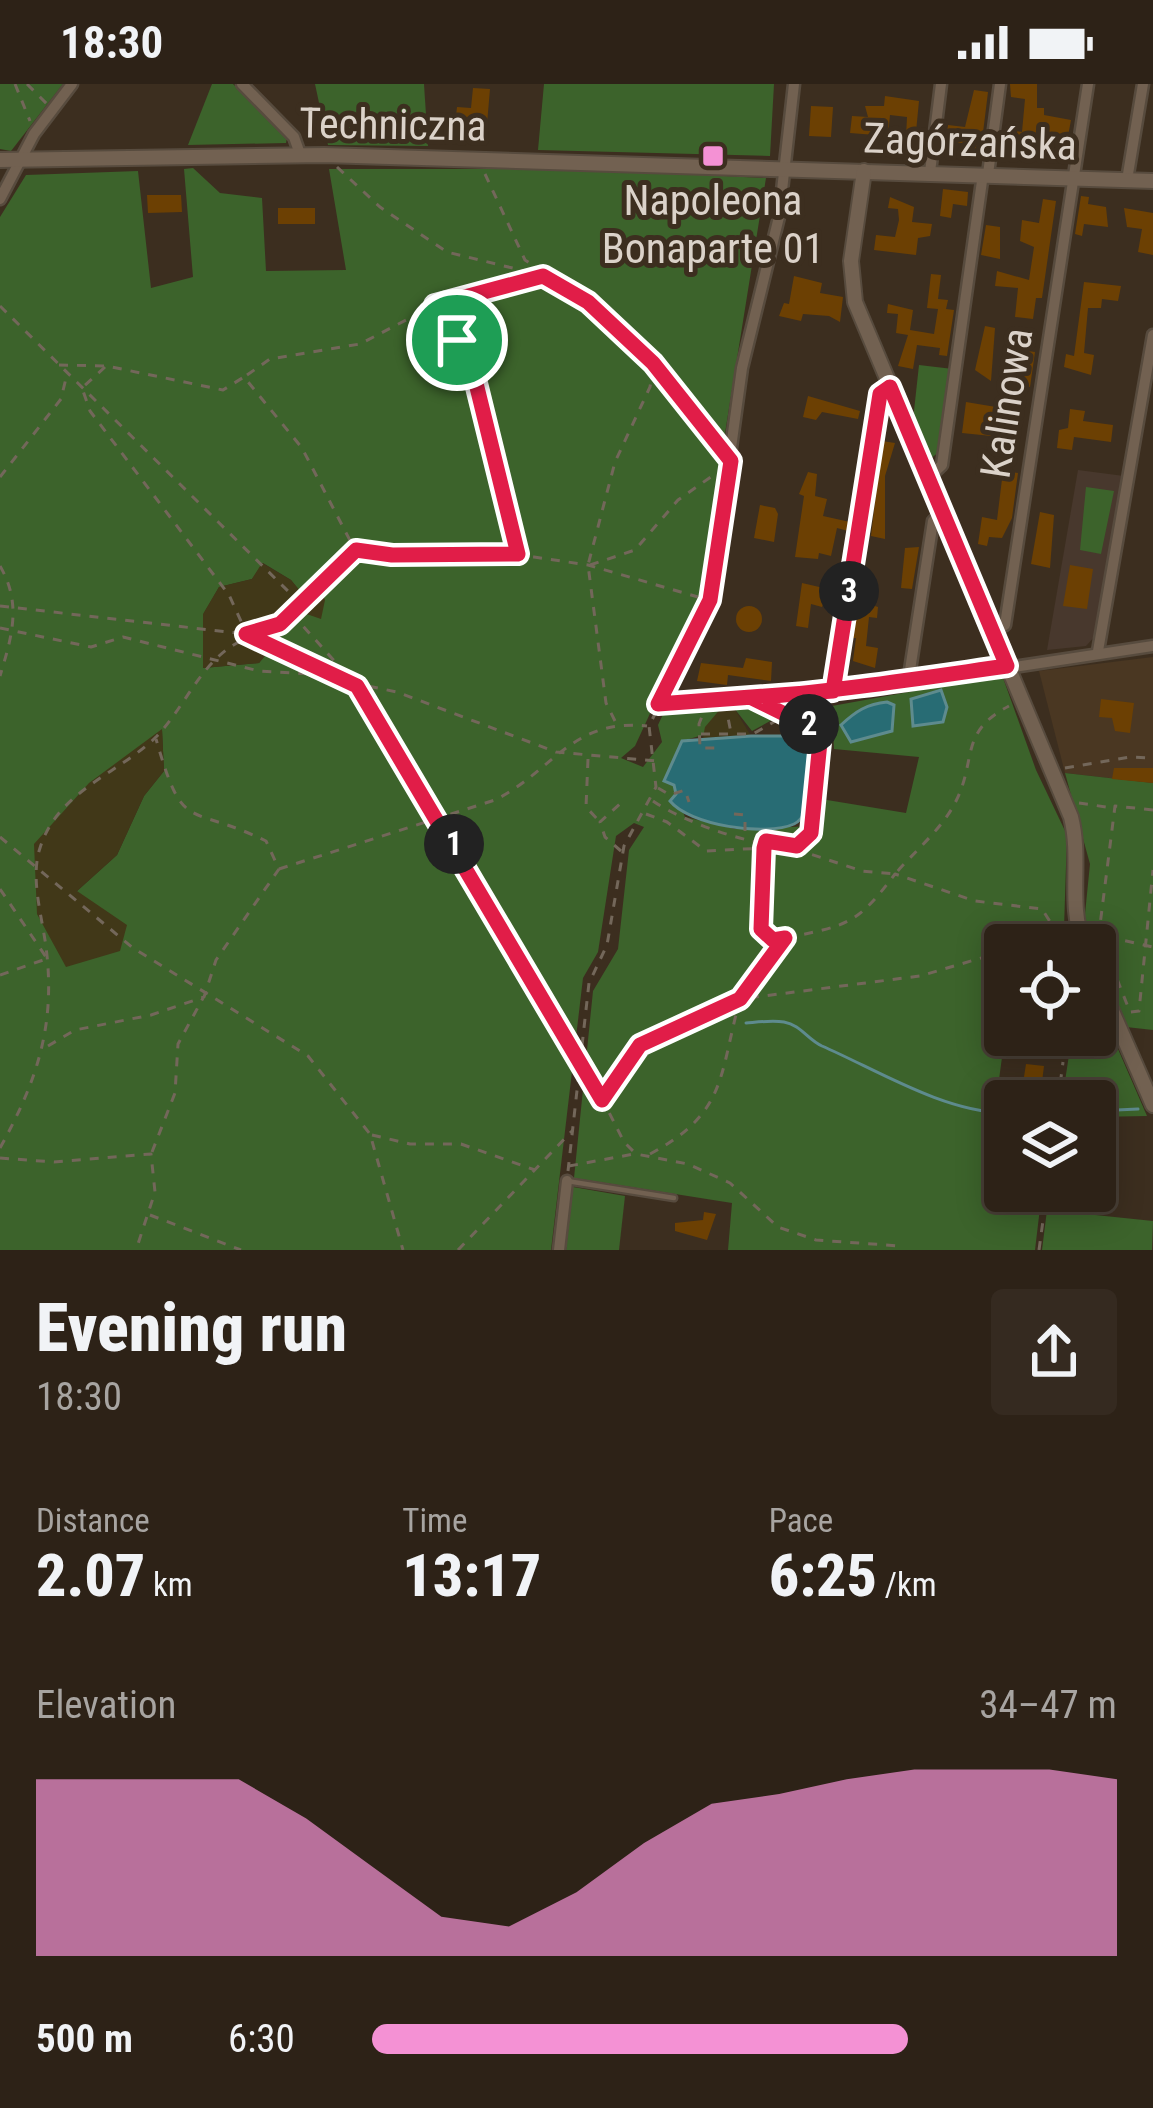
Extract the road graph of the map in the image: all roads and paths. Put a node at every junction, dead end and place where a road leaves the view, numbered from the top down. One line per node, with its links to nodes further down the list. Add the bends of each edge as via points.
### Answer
1 (15, 84): 11 (path)
2 (27, 84): 10 (path)
3 (72, 84): 10 (street)
4 (242, 84): 12 (street, via 294,136)
5 (794, 84): 17 (street)
6 (940, 84): 19 (street)
7 (1000, 84): 20 (street)
8 (1088, 84): 21 (street)
9 (1143, 84): 22 (street)
10 (52, 110): 11 (street)
11 (34, 134): 16 (street)
12 (300, 154): 13 (street, Techniczna); 16 (street, Techniczna)
13 (323, 154): 14 (street, Techniczna); 25 (path, via 380,207 447,252)
14 (479, 159): 17 (street, Techniczna); 25 (path, via 508,233)
15 (0, 160): 16 (street, Techniczna)
16 (21, 163): 24 (street)
17 (785, 166): 18 (street, Zagórzańska); 38 (street)
18 (863, 171): 19 (street, Zagórzańska); 36 (street, via 853,291)
19 (930, 172): 20 (street, Zagórzańska)
20 (985, 174): 21 (street, Zagórzańska); 40 (street, via 943,465)
21 (1072, 177): 22 (street, Zagórzańska); 53 (street, Kalinowa, via 1005,625)
22 (1127, 180): 23 (street, Zagórzańska)
23 (1153, 181)
24 (0, 199)
25 (543, 276): 26 (path); 30 (path, via 588,302)
26 (457, 297): 27 (path); 33 (path)
27 (435, 305): 33 (path); 35 (path, via 360,344 270,359)
28 (0, 306): 31 (path)
29 (1153, 335): 56 (street)
30 (653, 363): 38 (path); 45 (path, via 615,462)
31 (58, 365): 32 (path); 34 (path)
32 (106, 366): 35 (path, via 223,389); 37 (path)
33 (473, 371): 43 (path)
34 (67, 374): 37 (path); 39 (path, via 61,399)
35 (244, 377): 42 (path, via 302,448)
36 (890, 387): 40 (street); 62 (street, via 880,394)
37 (82, 388): 47 (path); 54 (path, via 90,411 229,595)
38 (731, 461): 45 (path, via 678,500 635,550); 46 (street)
39 (0, 476)
40 (928, 478): 41 (street)
41 (943, 512): 53 (street); 60 (street, via 933,521)
42 (356, 550): 43 (path); 47 (path)
43 (518, 554): 45 (path)
44 (0, 566): 49 (path)
45 (588, 566): 46 (path); 70 (path, via 606,704)
46 (710, 600): 52 (street)
47 (298, 601): 54 (path, via 280,624); 61 (path, via 293,616)
48 (0, 607): 49 (path)
49 (14, 609): 51 (path); 54 (path)
50 (0, 628): 51 (path)
51 (14, 631): 57 (path, via 92,647 123,637); 59 (path)
52 (697, 631): 67 (path)
53 (993, 632): 58 (street)
54 (246, 634): 57 (path); 61 (path)
55 (1153, 646): 56 (street)
56 (1098, 651): 58 (street)
57 (216, 658): 61 (path); 75 (path)
58 (1007, 666): 60 (street); 88 (street)
59 (0, 676)
60 (908, 683): 62 (street)
61 (357, 686): 79 (path, via 397,692); 93 (path)
62 (833, 691): 63 (street)
63 (752, 698): 65 (path); 68 (path)
64 (710, 699): 65 (path); 67 (path); 74 (path)
65 (724, 700): 73 (path)
66 (1016, 702): 104 (path, via 974,735 956,804)
67 (658, 704): 72 (path)
68 (786, 716): 71 (path); 73 (path, via 753,734)
69 (826, 716): 71 (path)
70 (616, 723): 72 (path); 79 (path)
71 (806, 724): 77 (path, via 819,729)
72 (649, 726): 82 (path)
73 (731, 733): 74 (path)
74 (701, 734): 78 (path, via 700,748)
75 (155, 737): 101 (path, via 88,783 58,815); 102 (path, via 172,796 188,813 266,841)
76 (830, 744): 77 (path)
77 (822, 745): 98 (path, via 814,824 808,839)
78 (716, 748)
79 (556, 752): 80 (path); 93 (path, via 515,790)
80 (589, 758): 82 (path); 94 (path, via 586,807)
81 (1153, 758): 83 (path)
82 (656, 760): 84 (path)
83 (1064, 769)
84 (656, 787): 85 (path); 87 (path, via 670,795 685,790)
85 (651, 800): 91 (path); 95 (path, via 693,826)
86 (622, 802): 94 (path)
87 (689, 802)
88 (1065, 804): 89 (path); 107 (street, via 1078,848)
89 (1106, 807)
90 (1153, 810): 108 (path, via 1115,806)
91 (646, 814): 99 (path, via 706,850); 100 (path)
92 (734, 814): 95 (path, via 745,814)
93 (437, 816): 102 (path); 121 (path)
94 (600, 822): 100 (path)
95 (745, 836): 97 (path)
96 (0, 837): 101 (path)
97 (766, 841): 98 (path); 99 (path)
98 (791, 847): 104 (path)
99 (764, 848): 110 (path, via 761,929 773,940)
100 (622, 852): 121 (path, via 607,945 589,983)
101 (35, 868): 114 (path); 117 (path)
102 (279, 869): 117 (path, via 226,943)
103 (1153, 870): 111 (path)
104 (895, 874): 106 (path, via 975,901 1042,909); 110 (path, via 865,915)
105 (0, 889): 114 (path)
106 (1051, 924)
107 (1076, 924)
108 (1100, 924)
109 (1116, 937): 111 (path)
110 (785, 938): 118 (path)
111 (1145, 944): 112 (path); 116 (path, via 1139,1011 1130,1012)
112 (1153, 946)
113 (984, 957): 118 (path, via 920,976)
114 (47, 958): 115 (path); 120 (path)
115 (0, 975)
116 (1116, 976)
117 (204, 997): 120 (path, via 75,1030); 127 (path, via 308,1056); 129 (path, via 178,1044 175,1093)
118 (740, 999): 124 (path, via 640,1045); 131 (path, via 711,1109)
119 (1116, 1020): 125 (street)
120 (46, 1047): 128 (path)
121 (582, 1059): 124 (path); 126 (path)
122 (1064, 1062): 123 (path)
123 (1061, 1080)
124 (602, 1100): 130 (path)
125 (1153, 1105)
126 (574, 1129): 133 (path); 134 (path)
127 (370, 1135): 134 (path, via 461,1144); 142 (path)
128 (0, 1148)
129 (151, 1154): 132 (path); 138 (path)
130 (636, 1154): 131 (path); 133 (path)
131 (650, 1154): 139 (path, via 730,1183 778,1227 816,1240)
132 (0, 1158)
133 (569, 1166): 135 (path)
134 (535, 1170): 143 (path)
135 (566, 1181): 136 (lane); 144 (street)
136 (674, 1198)
137 (1044, 1212): 145 (path)
138 (148, 1214): 140 (path); 141 (path)
139 (900, 1246)
140 (136, 1250)
141 (242, 1250)
142 (403, 1250)
143 (458, 1250)
144 (559, 1250)
145 (1039, 1250)

